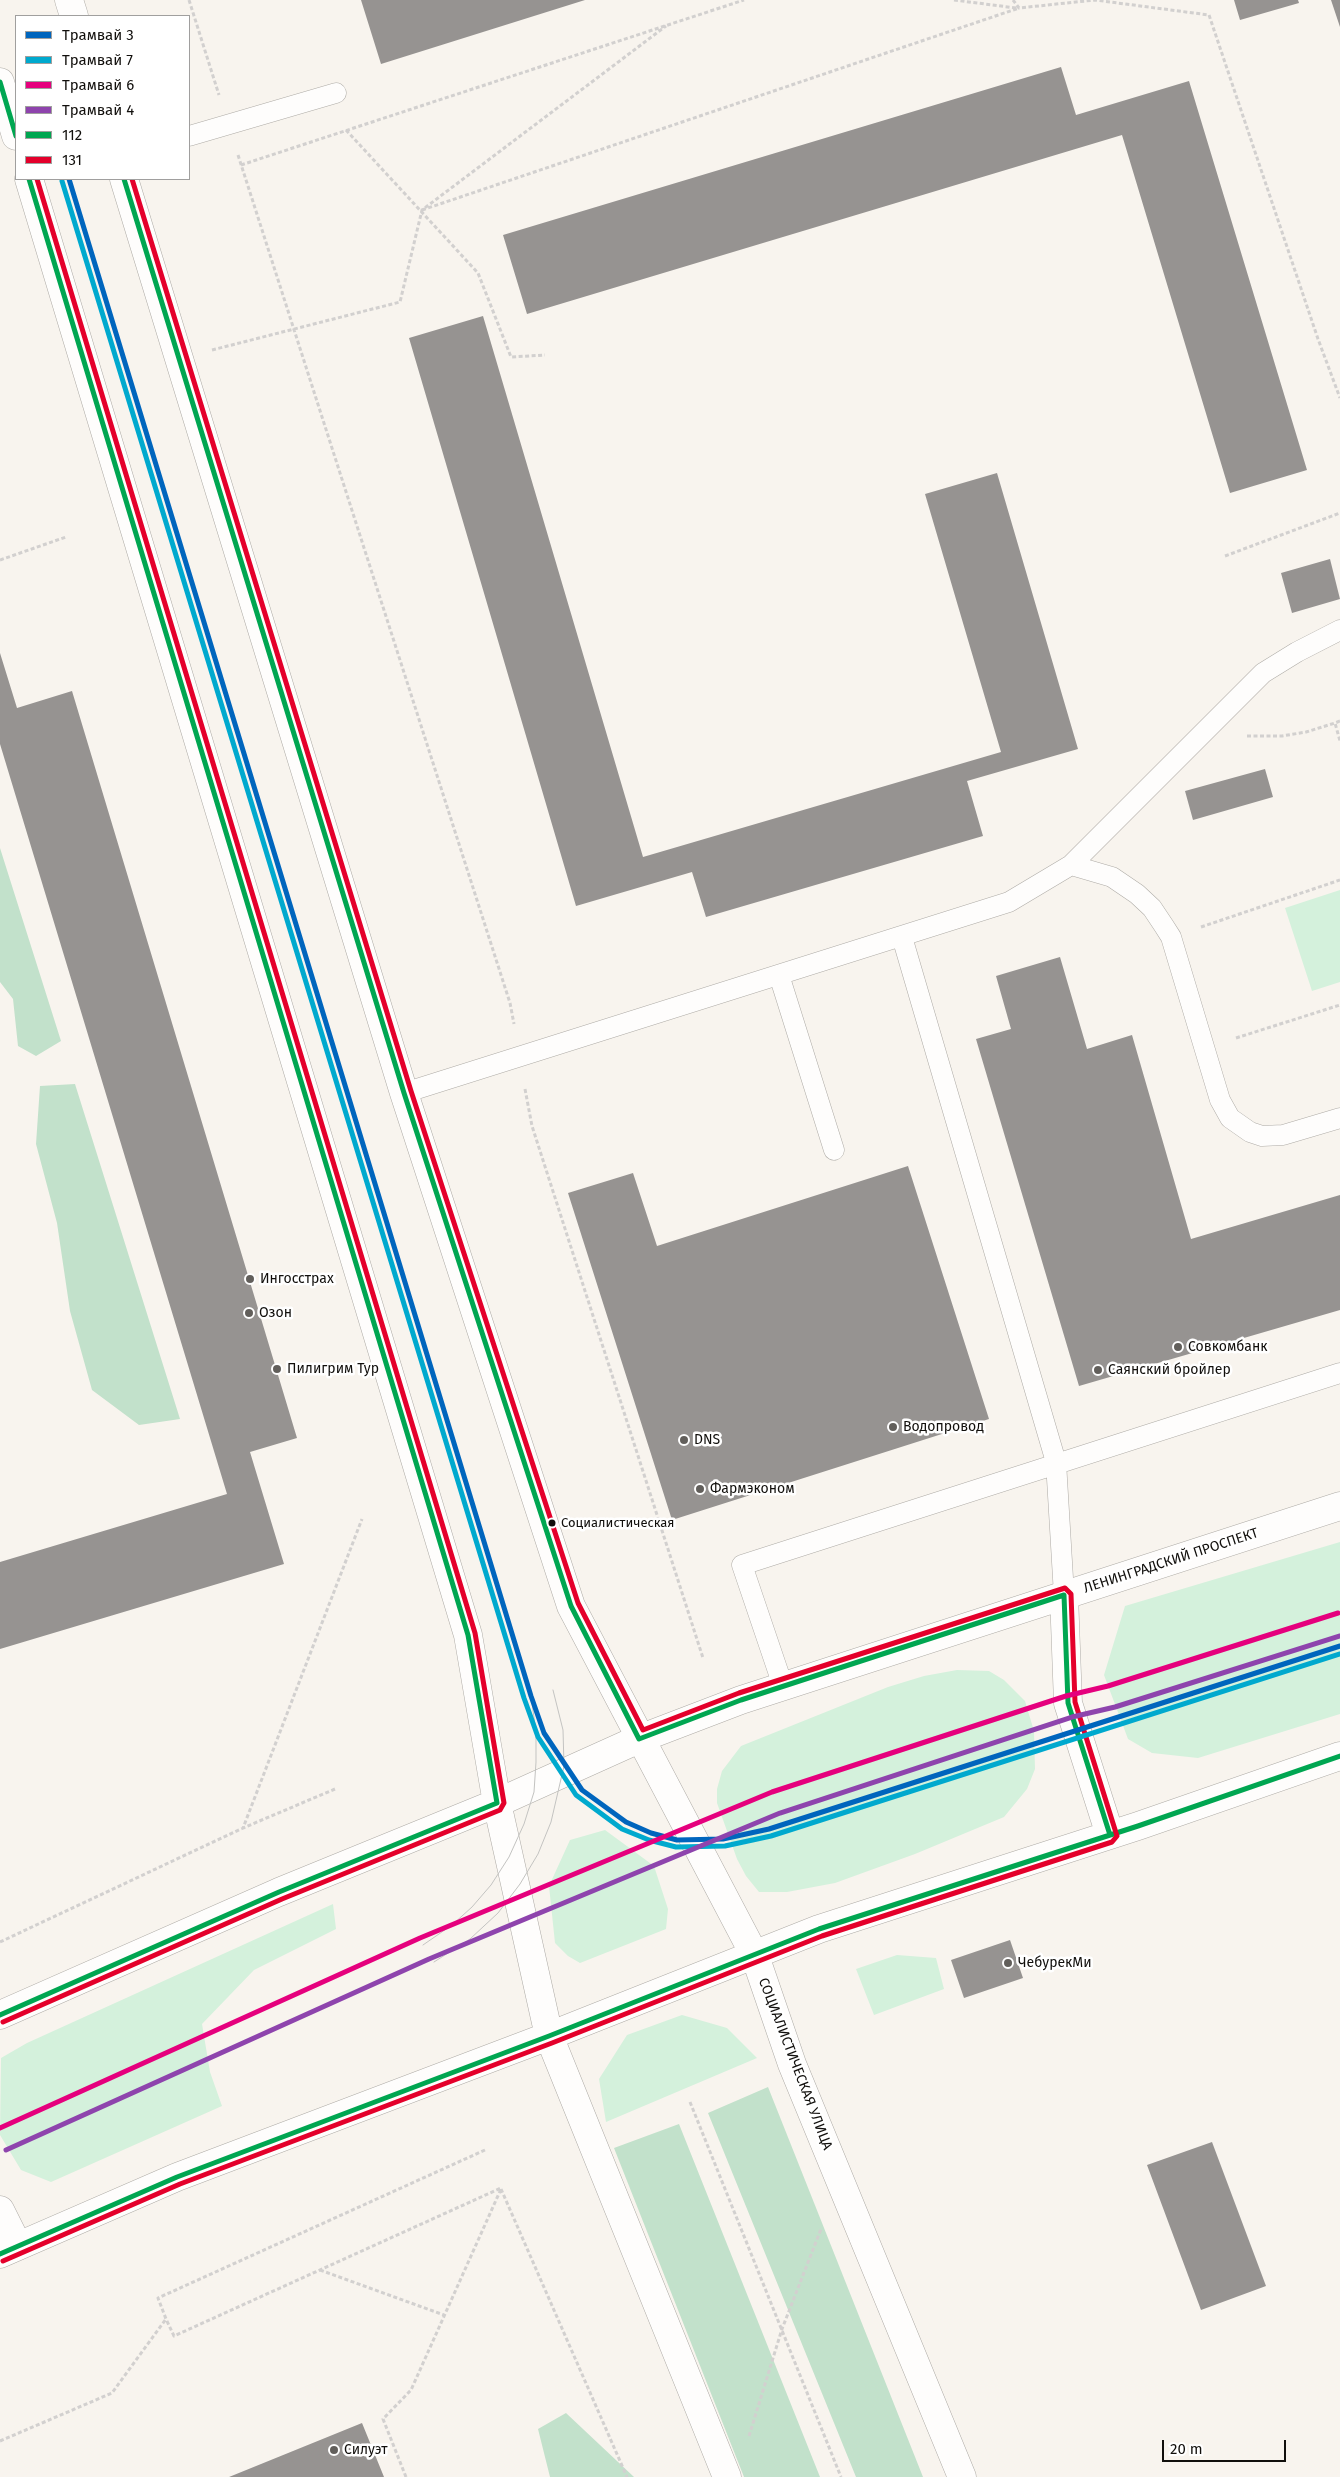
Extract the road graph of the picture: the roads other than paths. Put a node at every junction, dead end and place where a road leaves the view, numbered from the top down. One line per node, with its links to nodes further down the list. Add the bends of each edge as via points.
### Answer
1 (69, 0): 2 (street)
2 (74, 15)
3 (0, 82): 5 (street)
4 (336, 93): 6 (lane)
5 (15, 133)
6 (190, 136)
7 (29, 180): 23 (street, via 468,1635)
8 (124, 180): 13 (street, СОЦИАЛИСТИЧЕСКАЯ УЛИЦА)
9 (1340, 630): 10 (lane, via 1263,673)
10 (1071, 865): 11 (lane, via 1009,902); 14 (lane, via 1112,877 1137,894 1152,908 1171,937 1220,1100 1230,1118 1262,1136 1283,1135)
11 (902, 937): 12 (lane); 17 (lane)
12 (778, 975): 13 (lane); 15 (lane)
13 (404, 1093): 21 (street, СОЦИАЛИСТИЧЕСКАЯ УЛИЦА, via 572,1606)
14 (1340, 1118)
15 (834, 1150)
16 (1340, 1373): 17 (lane)
17 (1056, 1462): 19 (lane); 20 (lane, via 742,1565)
18 (1340, 1506): 19 (street, ЛЕНИНГРАДСКИЙ ПРОСПЕКТ)
19 (1064, 1595): 20 (street, ЛЕНИНГРАДСКИЙ ПРОСПЕКТ); 24 (street, via 1068,1704)
20 (783, 1686): 21 (street, ЛЕНИНГРАДСКИЙ ПРОСПЕКТ)
21 (639, 1739): 23 (street, ЛЕНИНГРАДСКИЙ ПРОСПЕКТ); 25 (street, СОЦИАЛИСТИЧЕСКАЯ УЛИЦА)
22 (1340, 1756): 24 (street)
23 (497, 1803): 26 (street, ЛЕНИНГРАДСКИЙ ПРОСПЕКТ, via 279,1892); 27 (street)
24 (1110, 1835): 25 (street, via 819,1929)
25 (755, 1956): 27 (street); 31 (street, СОЦИАЛИСТИЧЕСКАЯ УЛИЦА, via 792,2064)
26 (0, 2015)
27 (549, 2036): 29 (street, via 177,2177); 30 (street)
28 (0, 2210): 29 (street)
29 (9, 2250)
30 (727, 2477)
31 (962, 2477)

